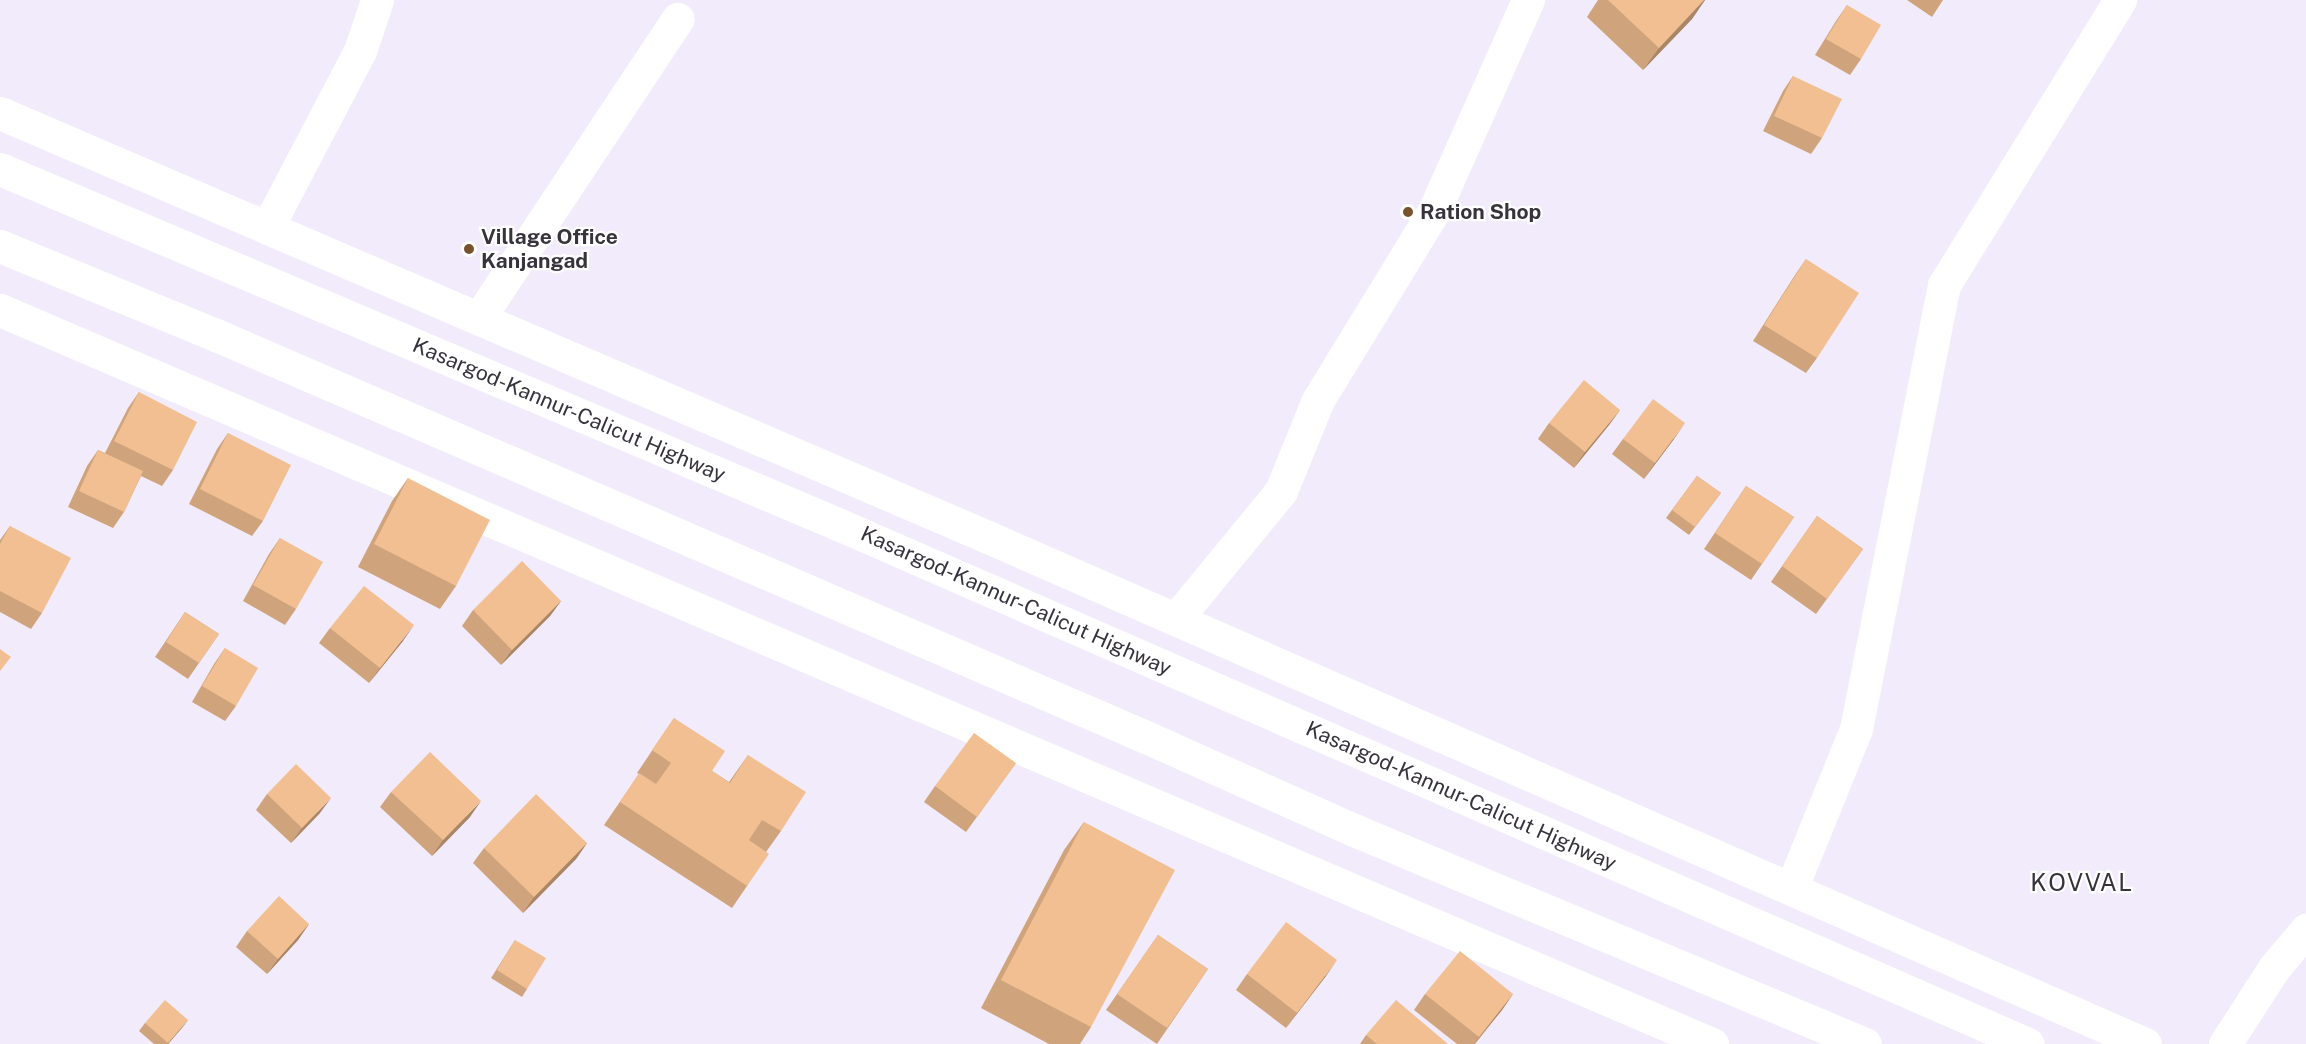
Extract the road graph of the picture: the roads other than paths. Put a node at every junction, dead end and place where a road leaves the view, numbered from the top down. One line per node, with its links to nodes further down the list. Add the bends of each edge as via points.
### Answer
1 (377, 0): 7 (main road, via 360,51)
2 (1528, 0): 11 (main road, via 1434,211 1318,400 1281,491)
3 (2120, 0): 12 (main road, via 1944,285 1856,729)
4 (678, 19): 10 (main road)
5 (0, 113): 7 (main road)
6 (0, 169): 16 (main road, Kasargod-Kannur-Calicut Highway, via 840,525)
7 (267, 228): 10 (main road)
8 (0, 246): 15 (main road, via 238,345 1354,830)
9 (0, 310): 14 (main road)
10 (479, 318): 11 (main road)
11 (1176, 619): 12 (main road)
12 (1791, 889): 17 (main road)
13 (2306, 930): 18 (main road, via 2274,968)
14 (1712, 1044)
15 (1864, 1044)
16 (2028, 1044)
17 (2145, 1044)
18 (2226, 1044)

